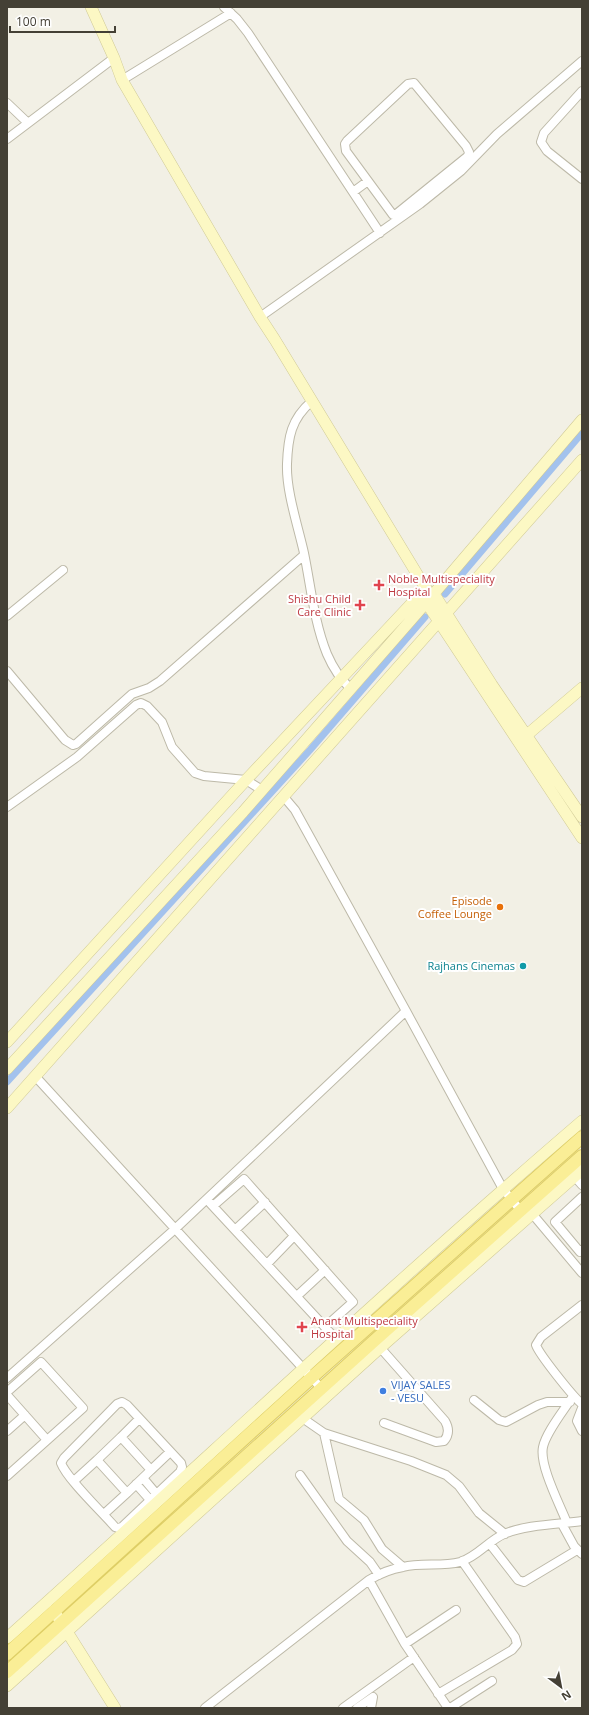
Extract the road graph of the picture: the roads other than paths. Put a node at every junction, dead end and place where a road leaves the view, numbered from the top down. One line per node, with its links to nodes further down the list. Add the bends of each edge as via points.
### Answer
1 (91, 7): 4 (street)
2 (224, 7): 3 (street)
3 (231, 13): 6 (street); 13 (street, via 248,33)
4 (114, 58): 6 (street); 9 (street)
5 (582, 61): 14 (street, via 497,134 461,171)
6 (122, 80): 16 (street)
7 (582, 91): 11 (street, via 544,133 541,142 547,151)
8 (7, 103): 9 (street)
9 (28, 123): 10 (street)
10 (7, 139)
11 (582, 179)
12 (368, 182): 13 (street); 14 (street, via 393,215); 14 (street, via 346,151 345,144 408,84 414,83 469,152 468,156)
13 (353, 192): 15 (street)
14 (427, 194): 15 (street)
15 (380, 233): 16 (street)
16 (260, 317): 17 (street)
17 (312, 401): 20 (street, via 300,412 293,424 287,465 288,482); 22 (street)
18 (582, 420): 22 (street)
19 (582, 460): 24 (street)
20 (304, 555): 25 (street, via 160,681 132,694 76,744 65,740); 26 (street, via 317,623 327,653)
21 (62, 570): 23 (street)
22 (429, 595): 24 (street); 26 (street); 28 (street)
23 (7, 616)
24 (442, 616): 29 (street); 30 (street); 33 (street)
25 (7, 671)
26 (340, 679): 28 (street); 31 (street)
27 (582, 688): 29 (street)
28 (351, 689): 32 (street)
29 (527, 735): 30 (street); 35 (street)
30 (518, 743): 36 (street)
31 (246, 780): 32 (street); 34 (street, via 196,773 172,747 162,722 141,703 72,760); 38 (street)
32 (262, 790): 39 (street)
33 (284, 797): 37 (street, via 295,810); 40 (street)
34 (7, 807)
35 (582, 817)
36 (582, 838)
37 (406, 1011): 47 (street); 49 (street)
38 (7, 1042)
39 (7, 1069)
40 (35, 1076): 41 (street); 54 (street)
41 (7, 1108)
42 (582, 1122): 47 (street)
43 (582, 1137): 50 (main road)
44 (582, 1156): 53 (main road)
45 (580, 1172): 46 (street); 53 (street)
46 (582, 1185)
47 (503, 1189): 50 (street); 64 (street)
48 (582, 1197): 57 (street, via 554,1222 580,1252)
49 (206, 1199): 52 (street); 54 (street)
50 (511, 1200): 53 (street); 68 (main road)
51 (265, 1202): 52 (street, via 244,1179); 55 (street); 56 (street)
52 (213, 1206): 55 (street)
53 (526, 1210): 60 (street); 65 (main road)
54 (175, 1229): 66 (street); 67 (street)
55 (235, 1230): 58 (street)
56 (294, 1236): 58 (street); 59 (street)
57 (582, 1250)
58 (266, 1264): 61 (street)
59 (325, 1270): 61 (street); 63 (street, via 353,1302)
60 (582, 1273)
61 (297, 1296): 63 (street)
62 (582, 1305): 71 (street, via 541,1337 536,1345)
63 (325, 1327): 64 (street)
64 (336, 1339): 66 (street)
65 (377, 1344): 69 (main road); 76 (street); 78 (street, via 445,1421 448,1435 444,1441 436,1442)
66 (303, 1369): 68 (street); 93 (street)
67 (7, 1378)
68 (311, 1378): 69 (street); 105 (main road)
69 (321, 1388): 76 (main road)
70 (7, 1393): 75 (street); 83 (street, via 41,1362 83,1408)
71 (572, 1399): 72 (street, via 542,1403 506,1422 499,1420); 73 (street); 96 (street, via 546,1439 542,1452 545,1468)
72 (474, 1400)
73 (582, 1404)
74 (582, 1408): 80 (street, via 577,1421)
75 (25, 1415): 79 (street); 83 (street)
76 (298, 1415): 81 (street); 106 (main road)
77 (140, 1419): 82 (street); 84 (street); 90 (street, via 127,1405 122,1402 117,1404 61,1463)
78 (384, 1423)
79 (7, 1431)
80 (582, 1432)
81 (324, 1433): 97 (street, via 446,1475 456,1483 479,1513); 101 (street, via 340,1499 364,1520 382,1549)
82 (121, 1437): 85 (street); 86 (street)
83 (47, 1440): 88 (street)
84 (170, 1452): 86 (street); 93 (street, via 182,1467)
85 (97, 1460): 90 (street); 92 (street)
86 (151, 1470): 89 (street)
87 (300, 1475): 102 (street, via 347,1542 370,1562)
88 (7, 1476)
89 (142, 1478): 91 (street); 93 (street)
90 (74, 1481): 94 (street)
91 (136, 1484): 92 (street); 93 (street)
92 (127, 1493): 94 (street)
93 (155, 1499): 94 (street, via 122,1527 115,1526); 107 (street)
94 (104, 1514)
95 (582, 1521): 96 (street)
96 (565, 1523): 97 (street); 99 (street)
97 (505, 1534): 98 (street)
98 (490, 1544): 99 (street, via 516,1577 524,1582); 100 (street)
99 (579, 1552)
100 (462, 1561): 101 (street); 114 (street, via 515,1637 517,1644 512,1650)
101 (403, 1566): 102 (street)
102 (379, 1575): 103 (street)
103 (369, 1580): 108 (street); 116 (street)
104 (456, 1610): 108 (street)
105 (54, 1611): 106 (street); 109 (main road)
106 (65, 1626): 111 (main road); 113 (street); 115 (street)
107 (7, 1638)
108 (405, 1644): 110 (street)
109 (7, 1654)
110 (414, 1657): 114 (street); 117 (street)
111 (7, 1672)
112 (492, 1681): 120 (street)
113 (7, 1686)
114 (438, 1694): 120 (street)
115 (115, 1708)
116 (205, 1708)
117 (343, 1708)
118 (357, 1708): 119 (street, via 373,1697)
119 (371, 1708)
120 (449, 1708)

